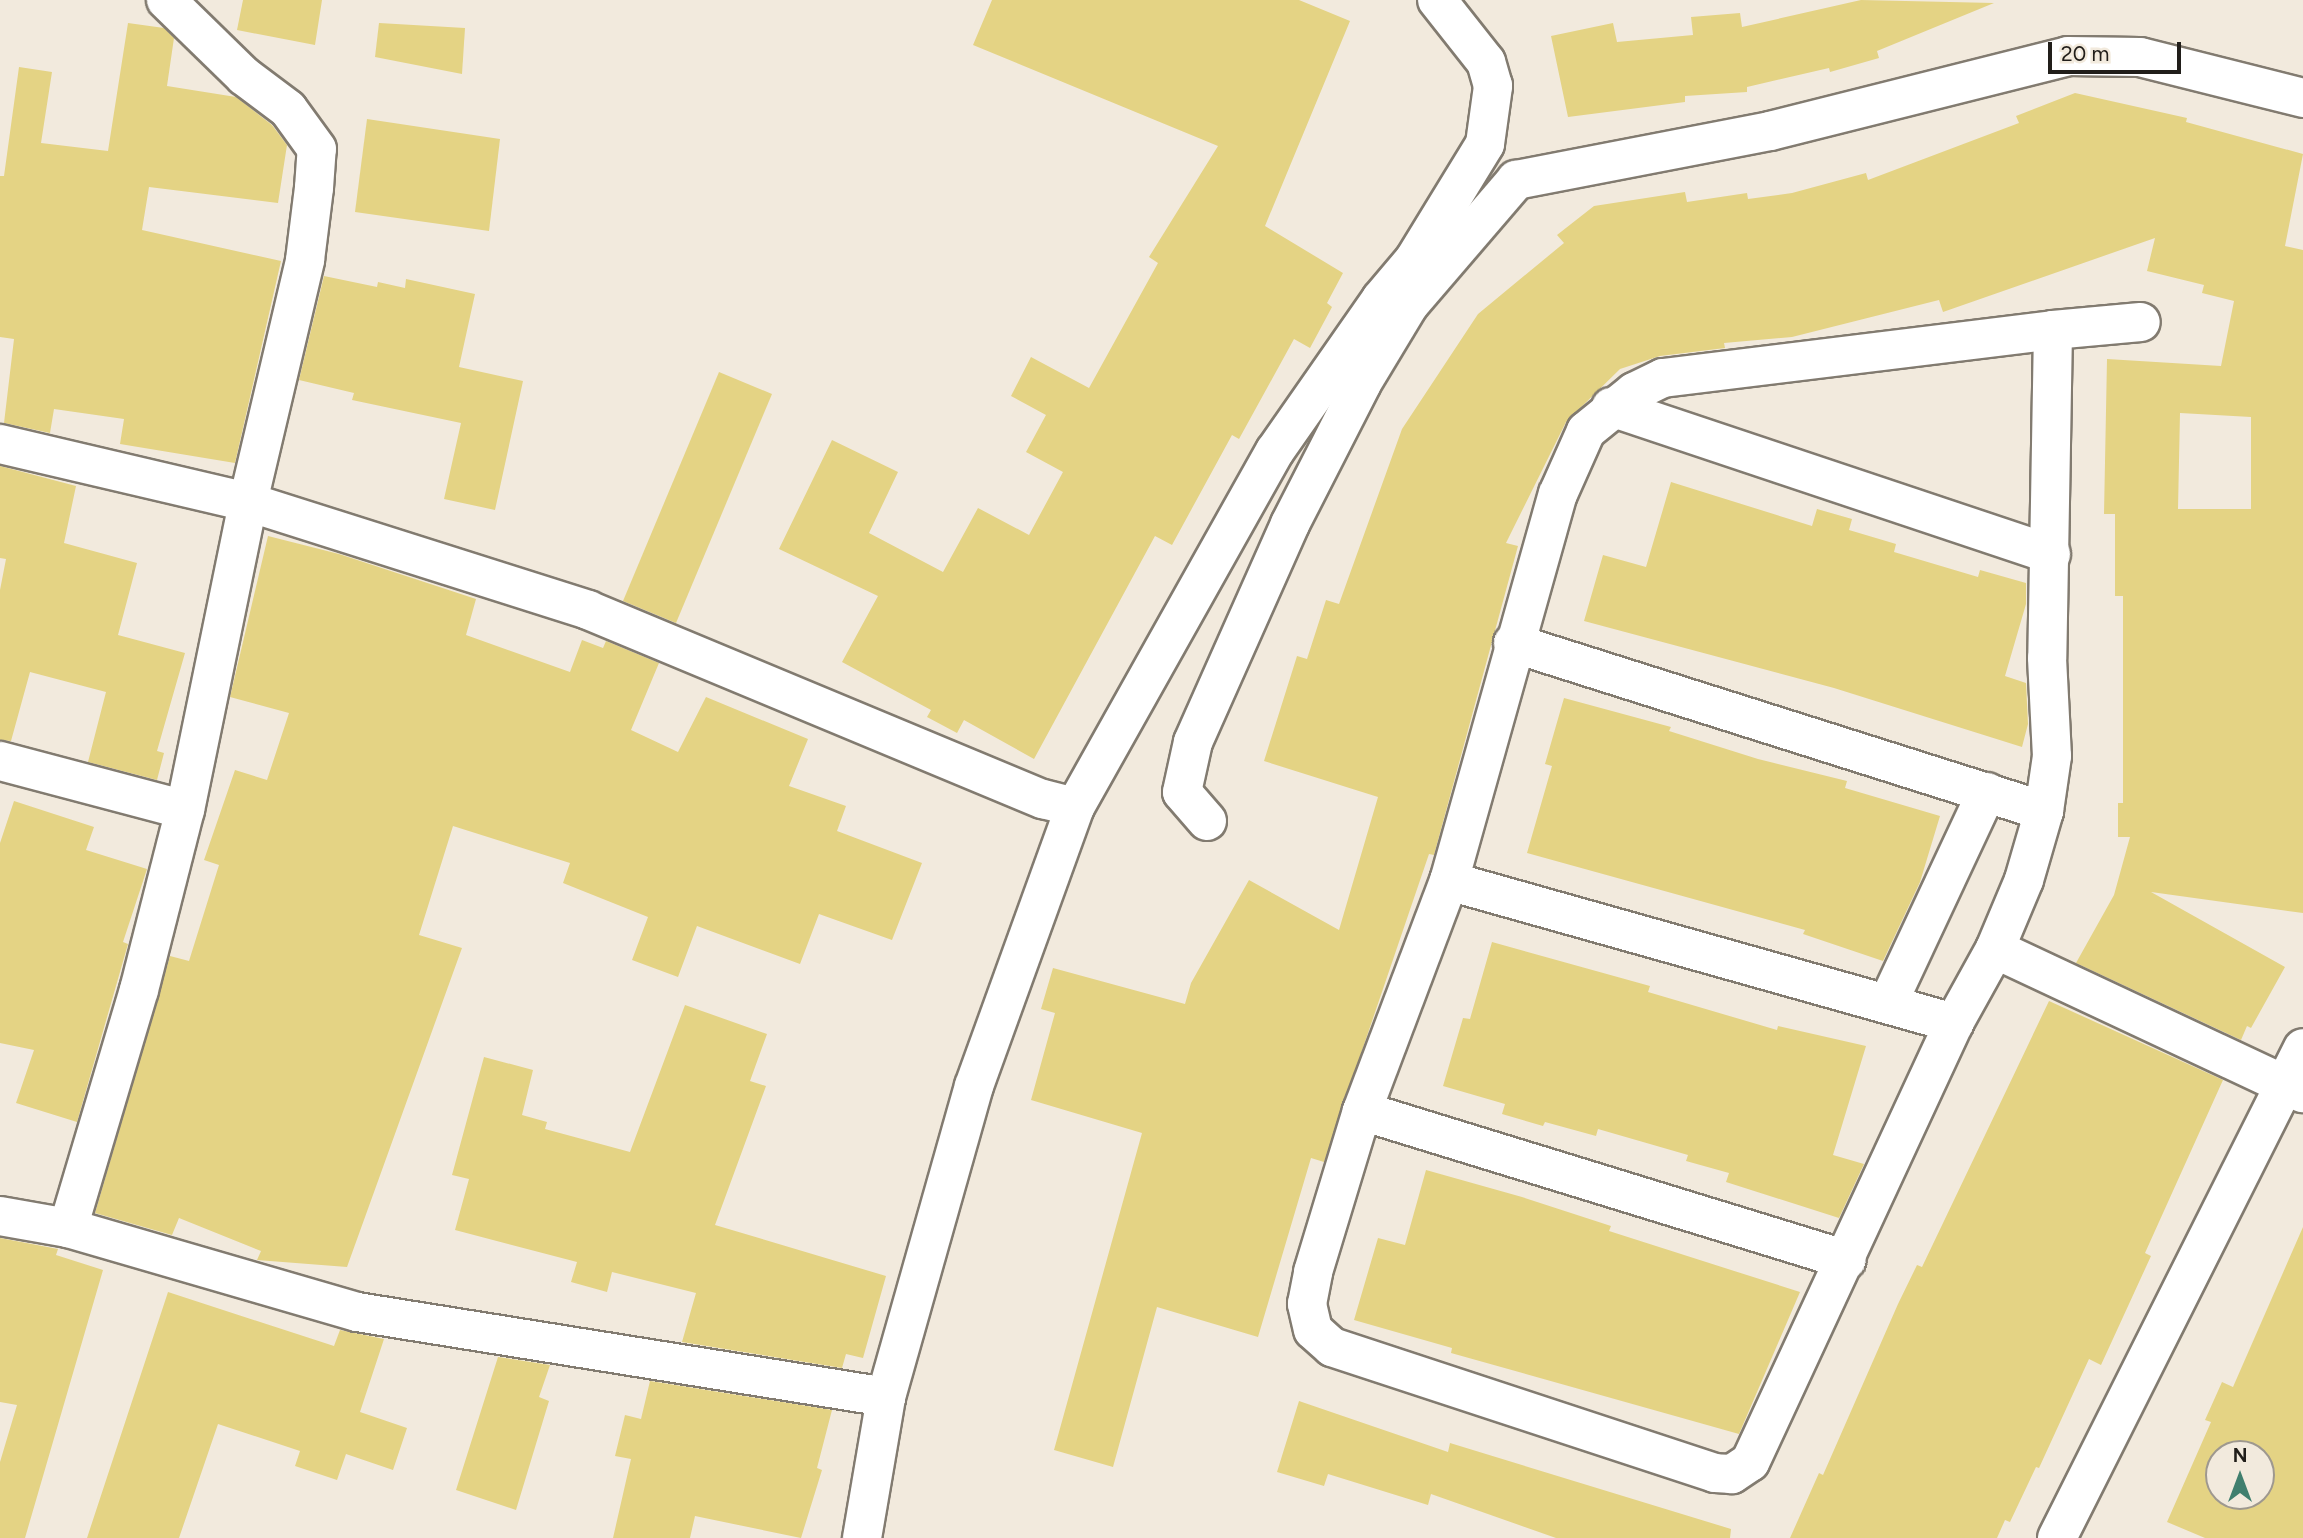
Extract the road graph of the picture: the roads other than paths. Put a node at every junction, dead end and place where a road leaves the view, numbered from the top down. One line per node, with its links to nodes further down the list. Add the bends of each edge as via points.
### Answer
1 (166, 0): 8 (street, via 244,76 288,109 317,149 305,260)
2 (1437, 0): 13 (street, via 1486,62 1493,86 1485,144 1453,200 1275,451)
3 (2303, 98): 16 (street, via 2140,57 2068,56 1770,131 1516,180 1409,305 1362,383 1290,524 1193,742 1182,792)
4 (2141, 322): 5 (street)
5 (2053, 330): 6 (street, via 1663,378); 9 (street)
6 (1611, 407): 9 (street); 10 (street, via 1586,430 1569,464)
7 (0, 444): 8 (street)
8 (248, 502): 13 (street, via 588,610 1043,799); 14 (street)
9 (2051, 554): 15 (street, via 2047,658 2052,756)
10 (1513, 643): 12 (street); 17 (street)
11 (0, 761): 14 (street)
12 (1987, 792): 15 (street); 19 (street)
13 (1075, 807): 27 (street, via 974,1086)
14 (186, 810): 25 (street, via 139,990)
15 (2044, 811): 18 (street, via 2025,880)
16 (1207, 821)
17 (1449, 881): 19 (street); 23 (street)
18 (1995, 948): 20 (street); 22 (street)
19 (1888, 1003): 20 (street)
20 (1954, 1023): 26 (street)
21 (2303, 1048): 22 (street)
22 (2295, 1089): 29 (street)
23 (1362, 1111): 26 (street); 26 (street, via 1313,1272 1307,1304 1313,1330 1332,1347 1715,1473 1732,1474 1750,1462)
24 (0, 1216): 25 (street)
25 (68, 1228): 27 (street, via 357,1312)
26 (1847, 1260)
27 (886, 1397): 28 (street)
28 (862, 1538)
29 (2057, 1538)

